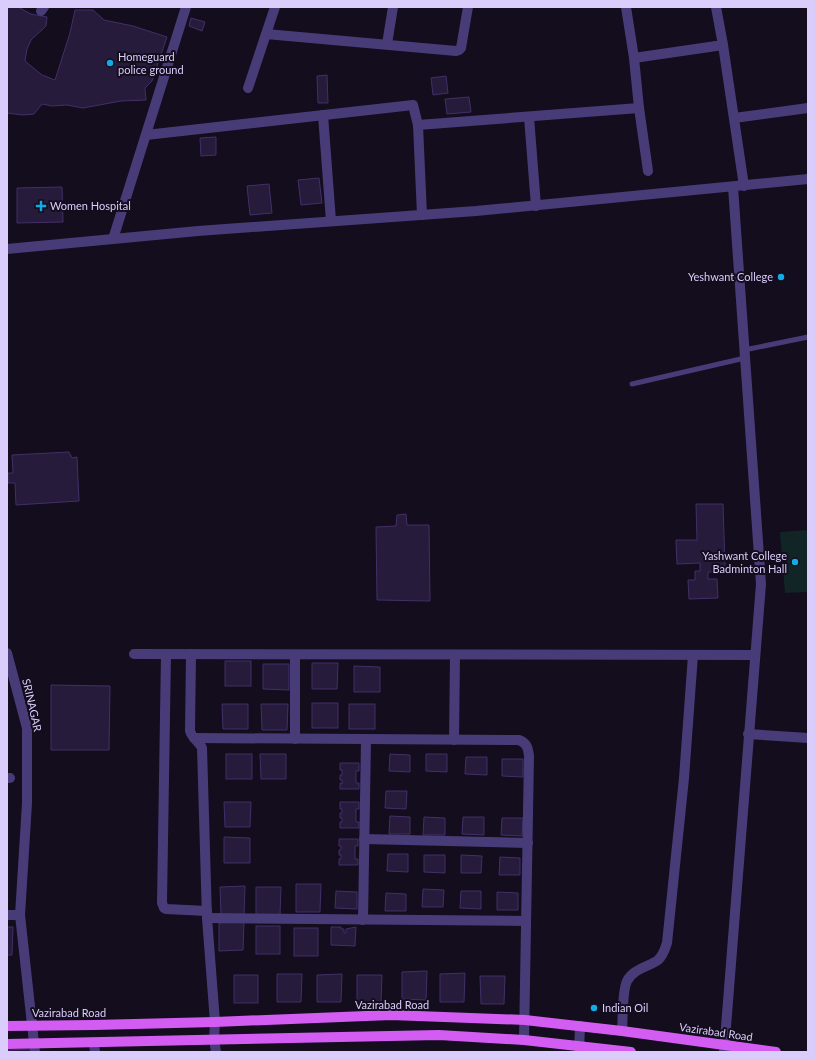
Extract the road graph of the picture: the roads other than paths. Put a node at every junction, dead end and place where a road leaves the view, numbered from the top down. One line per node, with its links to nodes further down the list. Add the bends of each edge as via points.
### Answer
1 (186, 7): 18 (street)
2 (275, 7): 7 (street)
3 (393, 7): 8 (street)
4 (468, 7): 8 (street, via 459,50)
5 (626, 7): 10 (street)
6 (716, 7): 9 (street)
7 (266, 34): 8 (street); 11 (street)
8 (387, 44)
9 (723, 45): 10 (street); 16 (street)
10 (634, 58): 12 (street)
11 (248, 88)
12 (640, 108): 15 (street); 19 (street)
13 (808, 108): 16 (street)
14 (323, 115): 17 (street, via 413,105); 18 (street); 25 (street)
15 (529, 117): 17 (street); 23 (street)
16 (734, 118): 21 (street)
17 (418, 125): 24 (street)
18 (146, 135): 26 (street)
19 (648, 171)
20 (808, 179): 21 (street)
21 (744, 186): 22 (street)
22 (733, 187): 23 (street); 29 (street)
23 (536, 206): 24 (street)
24 (422, 215): 25 (street)
25 (331, 221): 26 (street)
26 (113, 239): 27 (street)
27 (7, 249)
28 (808, 337): 29 (lane)
29 (744, 354): 30 (lane); 38 (street, via 760,584)
30 (632, 384)
31 (7, 653): 47 (street, SRINAGAR, via 27,728 27,803)
32 (134, 654): 33 (street)
33 (166, 654): 34 (street); 48 (street, via 162,904 166,909)
34 (191, 654): 35 (street); 40 (street, via 190,731)
35 (295, 655): 36 (street); 42 (street)
36 (455, 655): 37 (street); 44 (street)
37 (693, 655): 38 (street); 57 (street, via 684,778 667,944 659,959 634,973 627,981)
38 (755, 655): 39 (street)
39 (748, 734): 41 (street); 64 (street)
40 (194, 738): 42 (street); 48 (street, via 202,748)
41 (808, 738)
42 (295, 739): 43 (street)
43 (366, 740): 44 (street); 45 (street)
44 (454, 740): 46 (street, via 525,742 529,756)
45 (364, 839): 46 (street); 50 (street)
46 (528, 843): 51 (street)
47 (20, 915): 49 (street); 54 (street, SRINAGAR)
48 (207, 915): 50 (street); 53 (street)
49 (7, 916)
50 (363, 920): 51 (street)
51 (526, 921): 52 (street)
52 (525, 1020): 53 (main road, Vazirabad Road, via 391,1015); 56 (main road, Vazirabad Road); 59 (street)
53 (215, 1022): 54 (main road, Vazirabad Road); 58 (street)
54 (32, 1025): 55 (main road, Vazirabad Road); 62 (street, SRINAGAR)
55 (7, 1026)
56 (580, 1026): 57 (main road, Vazirabad Road); 63 (street)
57 (622, 1031): 64 (main road, Vazirabad Road)
58 (214, 1040): 59 (main road, via 439,1035); 61 (main road); 65 (street)
59 (524, 1040): 63 (main road)
60 (7, 1044): 62 (main road)
61 (95, 1047): 62 (main road)
62 (34, 1048)
63 (579, 1049): 66 (main road)
64 (724, 1049): 67 (main road, Vazirabad Road)
65 (216, 1052)
66 (631, 1052)
67 (776, 1052)

